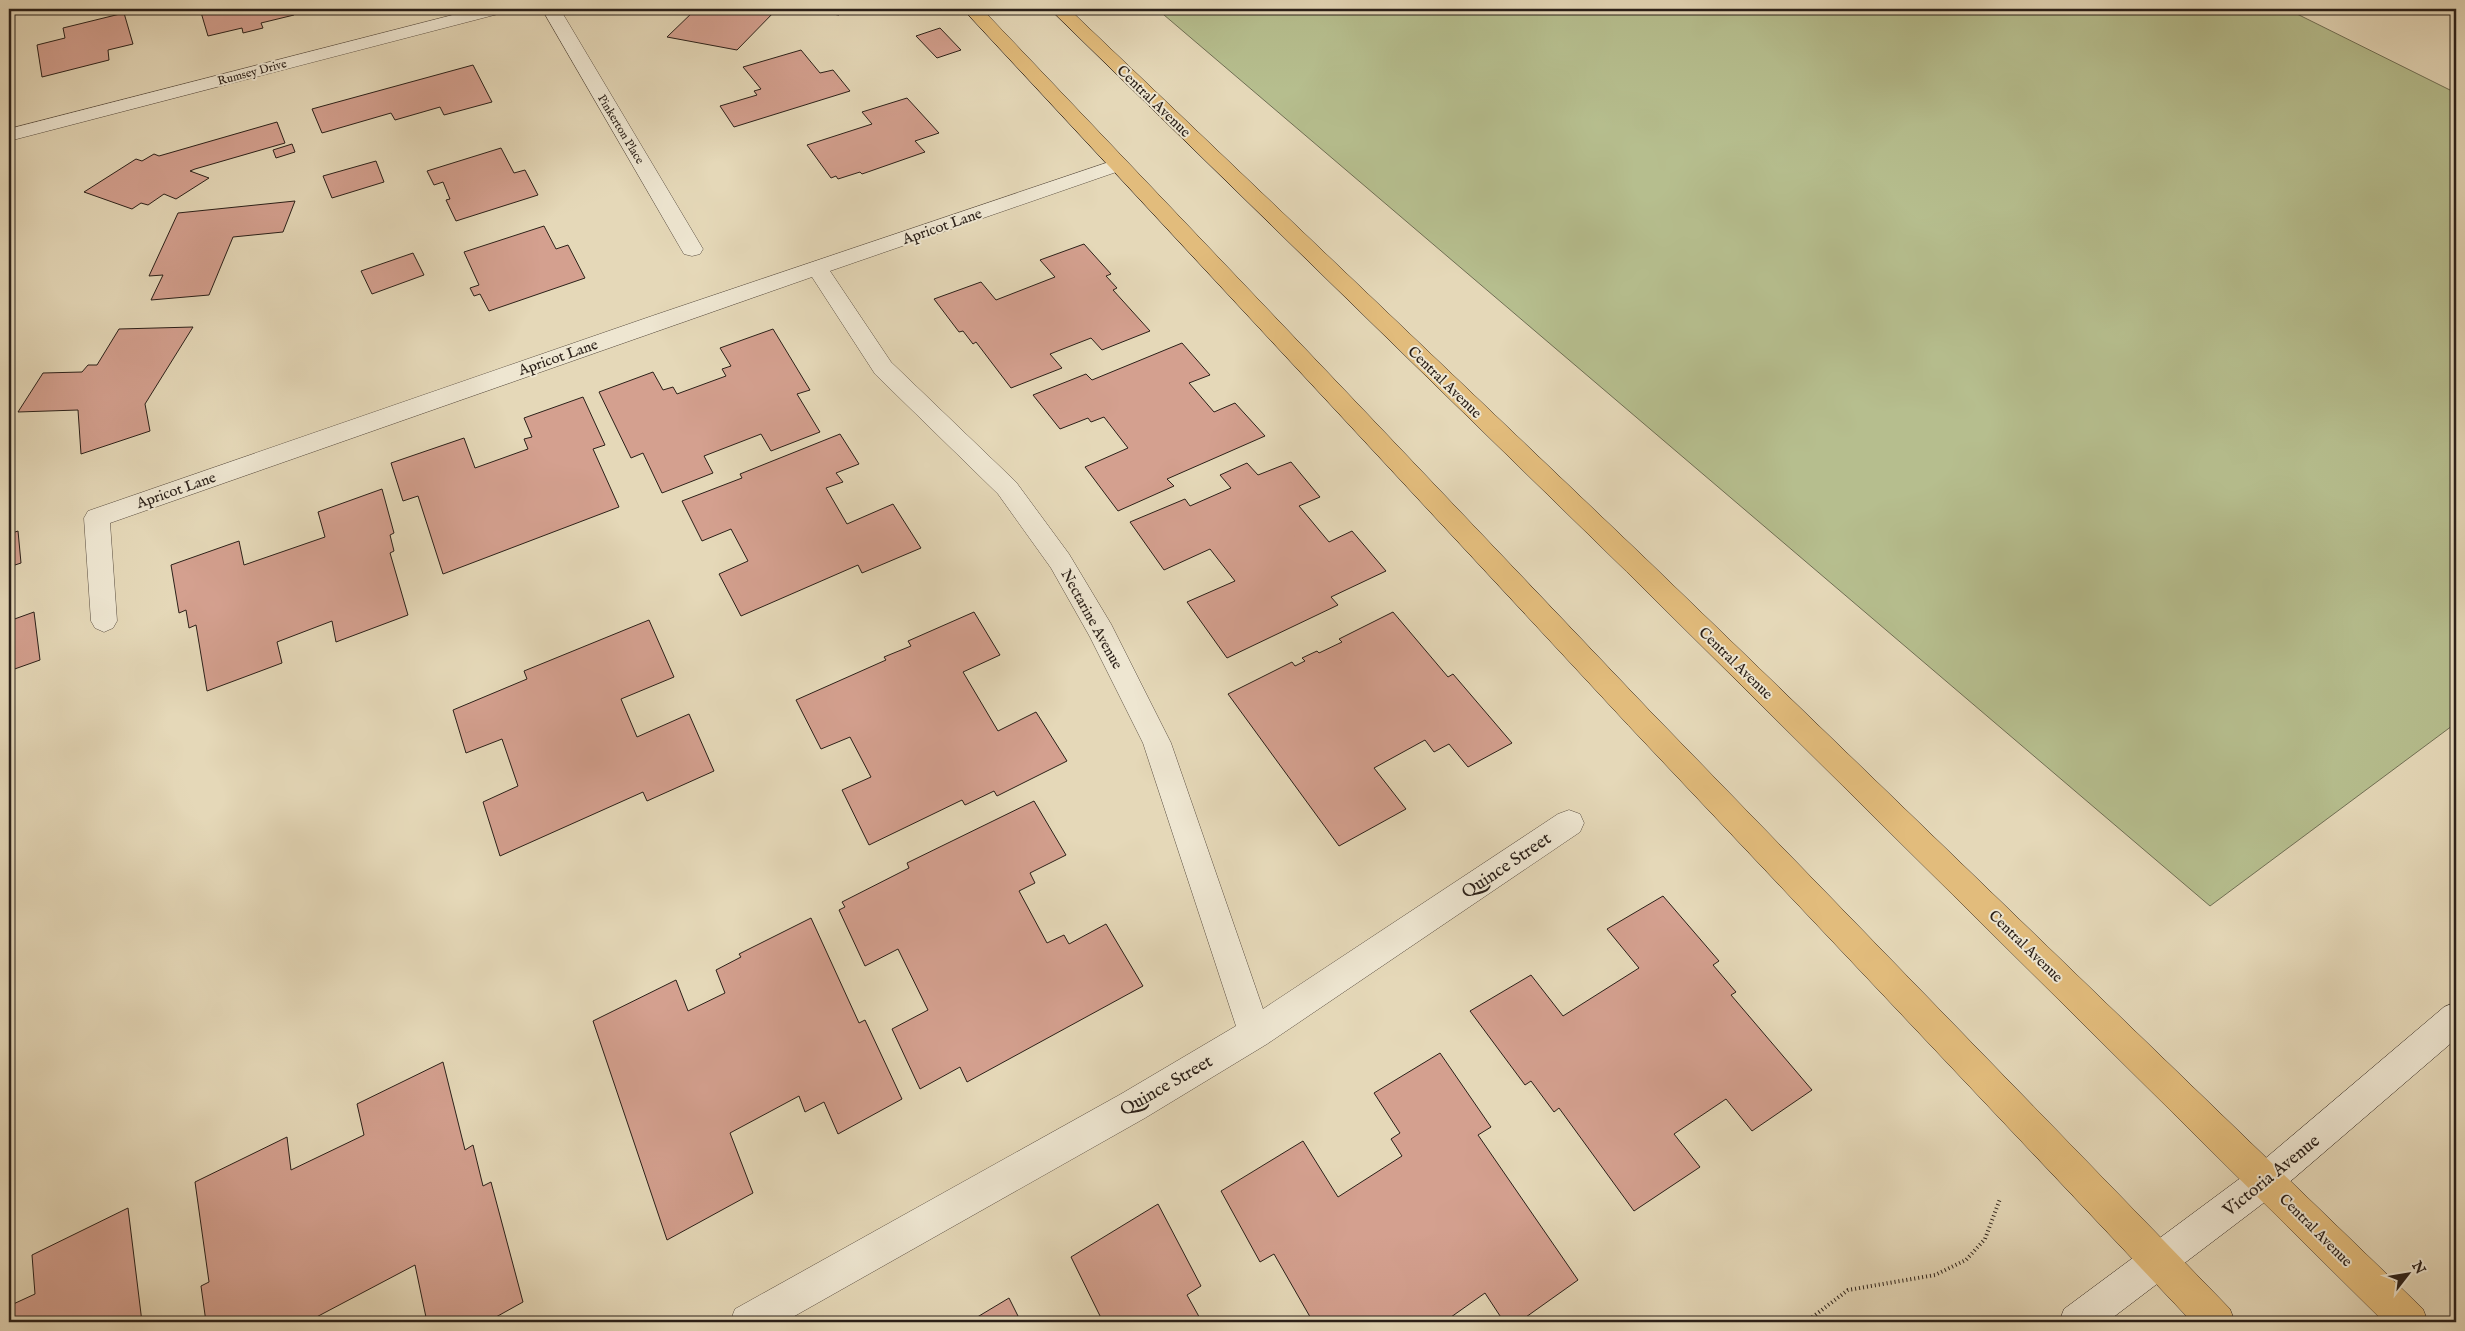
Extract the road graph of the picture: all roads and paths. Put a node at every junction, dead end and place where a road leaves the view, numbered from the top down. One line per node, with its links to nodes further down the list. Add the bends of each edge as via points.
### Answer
1 (496, 9): 5 (street, Rumsey Drive)
2 (550, 9): 7 (street, Pinkerton Place)
3 (972, 9): 6 (main road)
4 (1059, 9): 13 (main road, Central Avenue, via 1643,572)
5 (9, 135)
6 (1118, 165): 8 (street, Apricot Lane); 15 (main road, via 1638,718)
7 (692, 249)
8 (818, 269): 9 (street, Apricot Lane, via 97,518); 12 (street, Nectarine Avenue, via 883,368 1006,488 1060,561 1157,742)
9 (104, 621)
10 (1569, 823): 12 (street, Quince Street)
11 (2456, 1018): 13 (street, Victoria Avenue)
12 (1255, 1033): 16 (street, Quince Street, via 1133,1106)
13 (2266, 1180): 15 (street, Victoria Avenue); 20 (main road, Central Avenue)
14 (2000, 1199): 17 (path, via 1984,1239 1966,1260 1935,1275 1848,1290)
15 (2160, 1261): 18 (street, Victoria Avenue); 19 (main road)
16 (748, 1322)
17 (1806, 1322)
18 (2077, 1322)
19 (2217, 1322)
20 (2410, 1322)

